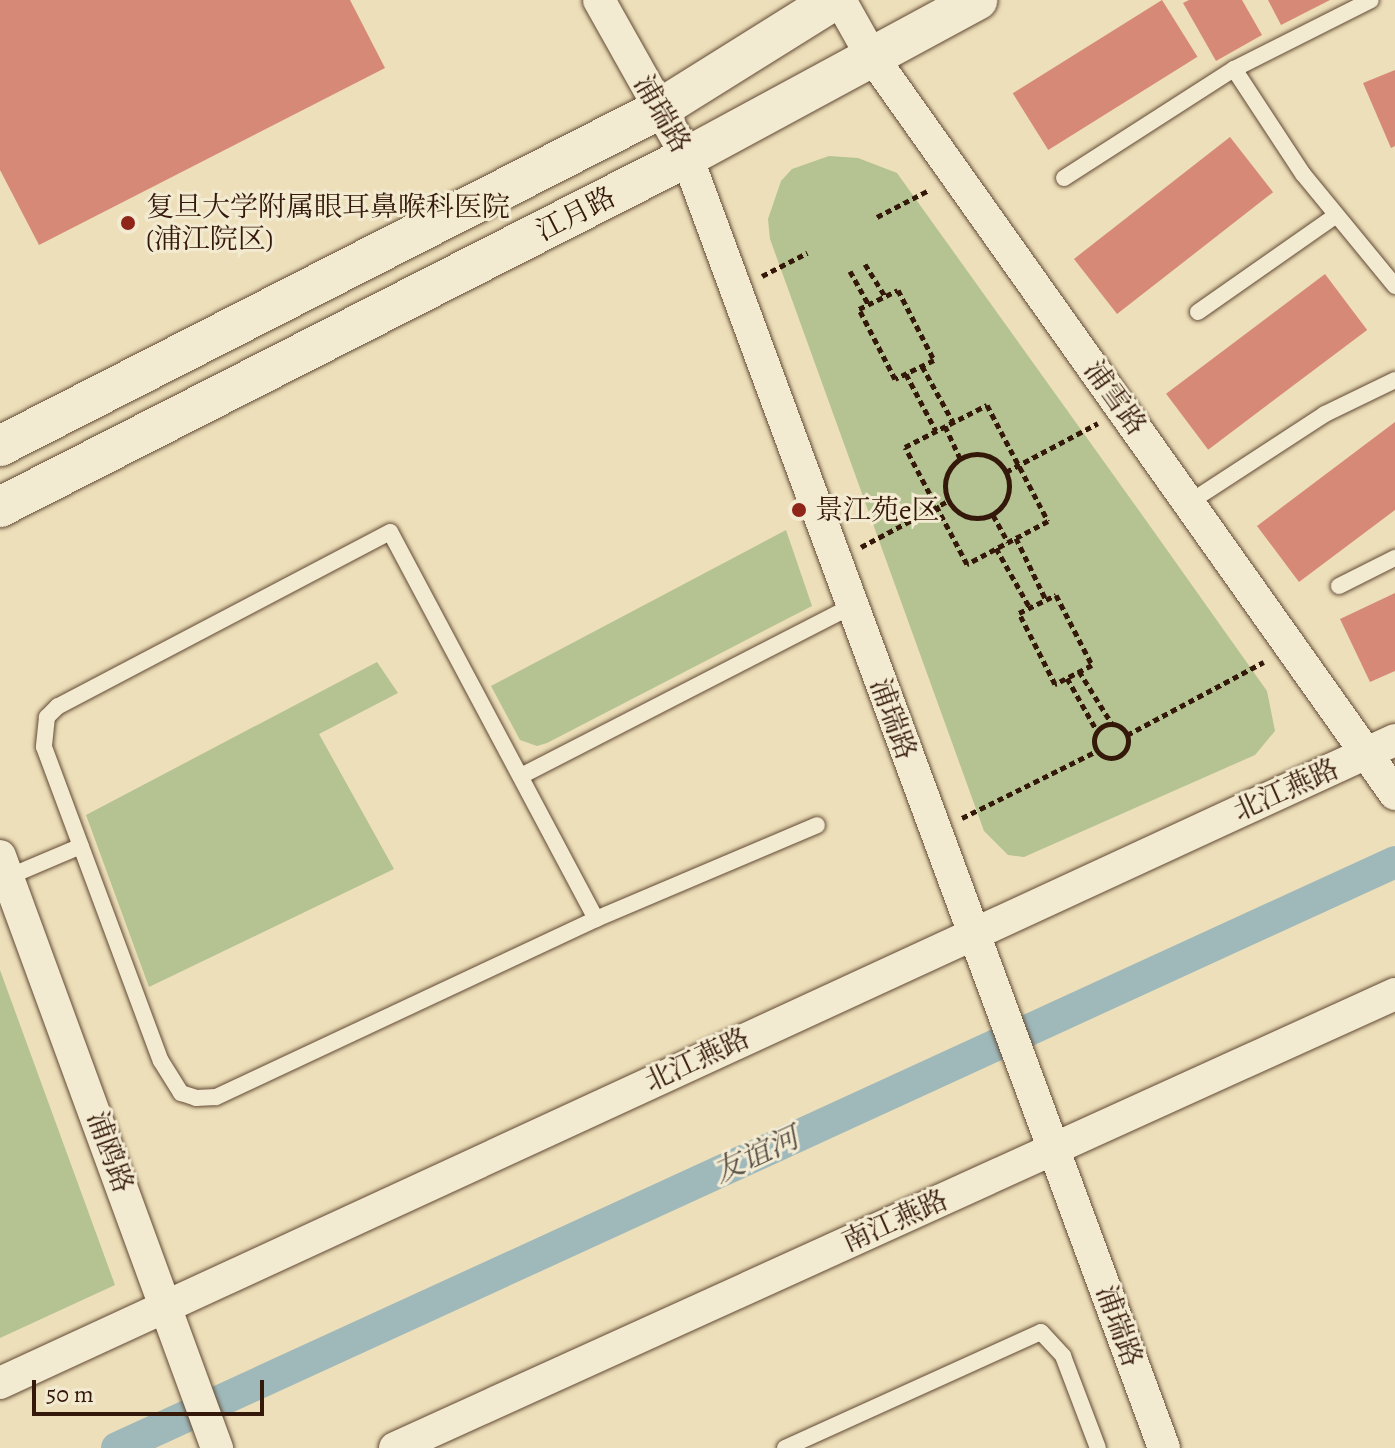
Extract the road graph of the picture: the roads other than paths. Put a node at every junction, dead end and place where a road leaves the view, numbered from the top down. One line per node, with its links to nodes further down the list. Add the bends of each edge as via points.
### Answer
1 (599, 0): 7 (street, 浦瑞路)
2 (837, 0): 5 (street, 浦雪路); 7 (street, 江月路)
3 (977, 0): 5 (street, 江月路)
4 (1371, 0): 6 (lane)
5 (871, 55): 8 (street, 江月路); 15 (street, 浦雪路)
6 (1234, 69): 9 (lane); 10 (lane)
7 (658, 110): 8 (street, 浦瑞路); 14 (street, 江月路)
8 (687, 157): 16 (street, 江月路); 19 (street, 浦瑞路)
9 (1064, 178)
10 (1335, 216): 11 (lane); 12 (lane)
11 (1395, 286)
12 (1198, 312)
13 (1395, 380): 15 (lane, via 1325,414)
14 (0, 446)
15 (1190, 502): 20 (street, 浦雪路, via 1292,647)
16 (0, 507)
17 (1395, 558): 18 (lane)
18 (1339, 586)
19 (852, 606): 21 (lane); 27 (street, 浦瑞路)
20 (1381, 747): 22 (street, 浦雪路); 27 (street, 北江燕路)
21 (521, 776): 24 (lane, via 390,532 58,706 47,717 44,747); 26 (lane)
22 (1391, 788)
23 (817, 825): 26 (lane)
24 (81, 846): 25 (lane); 26 (lane, via 170,1080 181,1093 196,1098 216,1097)
25 (4, 867): 30 (street, 浦鸥路)
26 (596, 919)
27 (972, 932): 29 (street, 浦瑞路); 30 (street, 北江燕路)
28 (1395, 994): 29 (street, 南江燕路)
29 (1053, 1149): 33 (street, 南江燕路); 36 (street, 浦瑞路)
30 (167, 1306): 31 (street, 北江燕路); 32 (street, 浦鸥路)
31 (0, 1383)
32 (217, 1448)
33 (395, 1448)
34 (785, 1448): 35 (lane, via 1041,1332 1063,1356)
35 (1098, 1448)
36 (1164, 1448)

